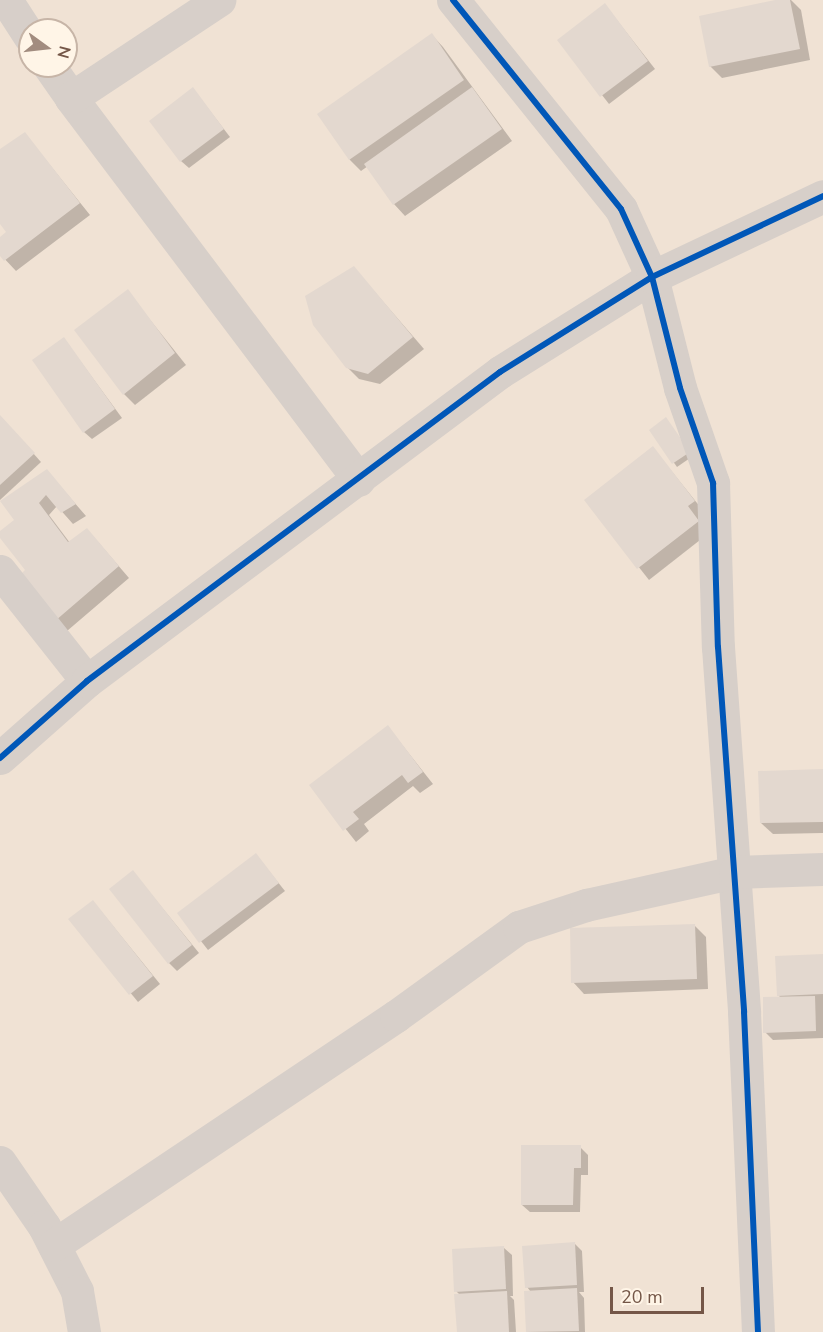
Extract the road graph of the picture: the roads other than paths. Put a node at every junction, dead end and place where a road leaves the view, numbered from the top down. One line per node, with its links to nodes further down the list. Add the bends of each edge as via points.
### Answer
1 (6, 0): 4 (street)
2 (219, 0): 6 (street)
3 (453, 0): 8 (street, via 621,209)
4 (18, 18)
5 (57, 78): 6 (street)
6 (71, 98): 9 (street)
7 (823, 196): 8 (street)
8 (652, 277): 9 (street, via 500,372); 14 (street, via 680,388 713,483 718,647)
9 (359, 480): 11 (street)
10 (0, 571): 11 (street)
11 (87, 681): 12 (street)
12 (0, 758)
13 (823, 868): 14 (street)
14 (735, 872): 16 (street, via 586,905 519,927 396,1016); 18 (street)
15 (0, 1162): 16 (street)
16 (54, 1245): 17 (street, via 77,1291)
17 (84, 1332)
18 (758, 1332)

